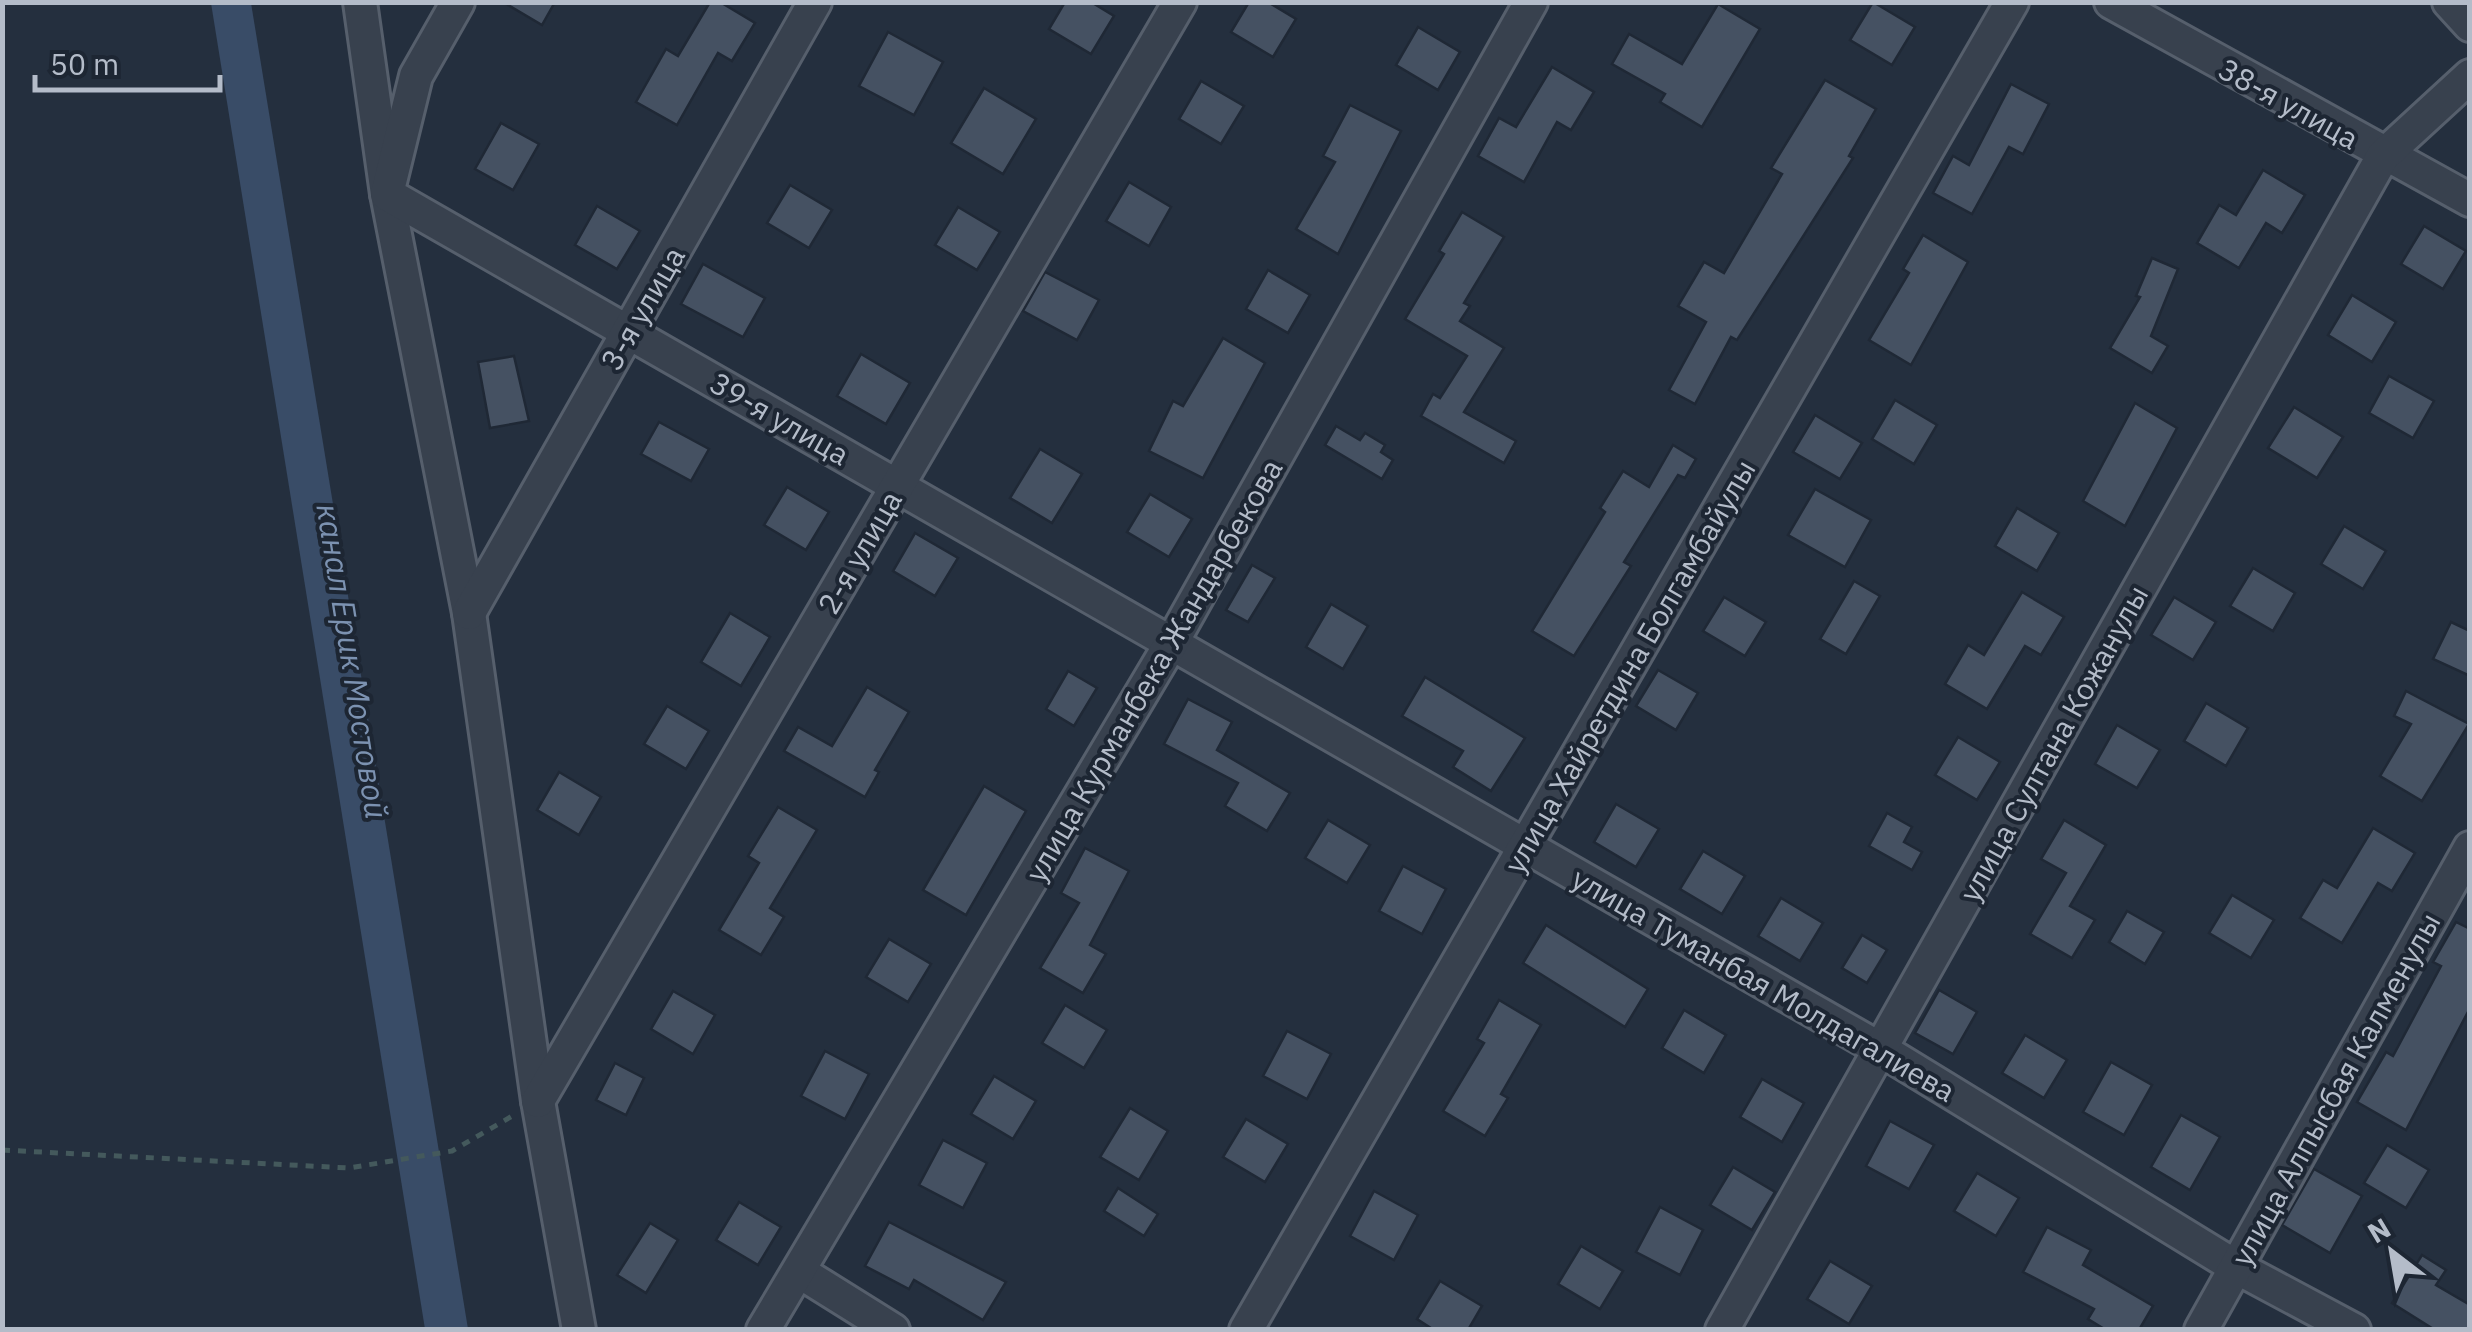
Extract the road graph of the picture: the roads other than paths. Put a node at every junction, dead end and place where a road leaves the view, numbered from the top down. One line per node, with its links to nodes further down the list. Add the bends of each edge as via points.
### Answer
1 (360, 2): 12 (street)
2 (458, 2): 12 (street, via 416,76)
3 (814, 2): 14 (street, 3-я улица)
4 (1180, 2): 15 (street, 2-я улица)
5 (1531, 2): 17 (street, улица Курманбека Жандарбекова)
6 (2012, 2): 18 (street, улица Хайретдина Болгамбайулы)
7 (2111, 2): 11 (street, 38-я улица)
8 (2449, 2): 9 (street)
9 (2470, 25)
10 (2470, 76): 11 (street, улица Султана Кожанулы)
11 (2383, 156): 13 (street, 38-я улица); 20 (street, улица Султана Кожанулы)
12 (387, 194): 14 (street, 39-я улица); 16 (street)
13 (2470, 200)
14 (628, 331): 15 (street, 39-я улица); 16 (street, 3-я улица)
15 (898, 485): 17 (street, 39-я улица); 21 (street, 2-я улица)
16 (469, 613): 21 (street)
17 (1172, 642): 18 (street, улица Туманбая Молдагалиева); 23 (street, улица Курманбека Жандарбекова)
18 (1526, 845): 20 (street, улица Туманбая Молдагалиева); 27 (street, улица Хайретдина Болгамбайулы)
19 (2470, 848): 22 (street, улица Алпысбая Калменулы)
20 (1880, 1049): 22 (street, улица Туманбая Молдагалиева); 28 (street, улица Султана Кожанулы)
21 (538, 1100): 24 (street)
22 (2236, 1266): 29 (street, улица Алпысбая Калменулы); 30 (street, улица Туманбая Молдагалиева)
23 (800, 1272): 25 (street, улица Курманбека Жандарбекова); 26 (street)
24 (578, 1330)
25 (763, 1330)
26 (893, 1330)
27 (1246, 1330)
28 (1722, 1330)
29 (2202, 1330)
30 (2354, 1330)

